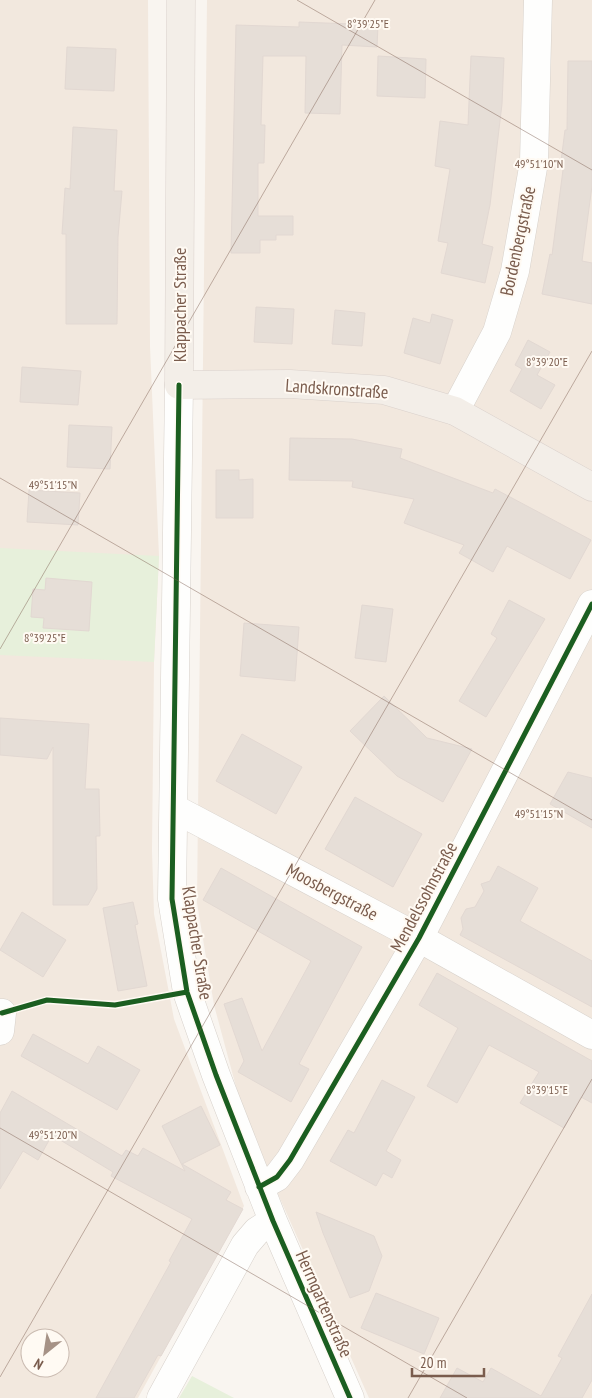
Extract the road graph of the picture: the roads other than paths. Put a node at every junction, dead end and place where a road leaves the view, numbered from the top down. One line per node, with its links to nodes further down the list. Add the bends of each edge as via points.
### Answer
1 (181, 0): 3 (main road, Klappacher Straße)
2 (538, 0): 4 (street, Bordenbergstraße, via 534,162 515,271 497,332)
3 (179, 385): 4 (main road, Landskronstraße, via 290,384 384,390); 7 (street, Klappacher Straße)
4 (454, 411): 5 (main road, Landskronstraße)
5 (592, 486)
6 (592, 604): 8 (street, Mendelssohnstraße)
7 (175, 809): 8 (street, Moosbergstraße); 10 (street, Klappacher Straße, via 172,899 187,992)
8 (419, 938): 9 (street, Moosbergstraße); 10 (street, Mendelssohnstraße, via 290,1160 277,1176)
9 (592, 1035)
10 (259, 1188): 11 (street, Klappacher Straße)
11 (273, 1221): 12 (street, via 257,1231 245,1245); 13 (street, Herrngartenstraße)
12 (161, 1398)
13 (350, 1398)

